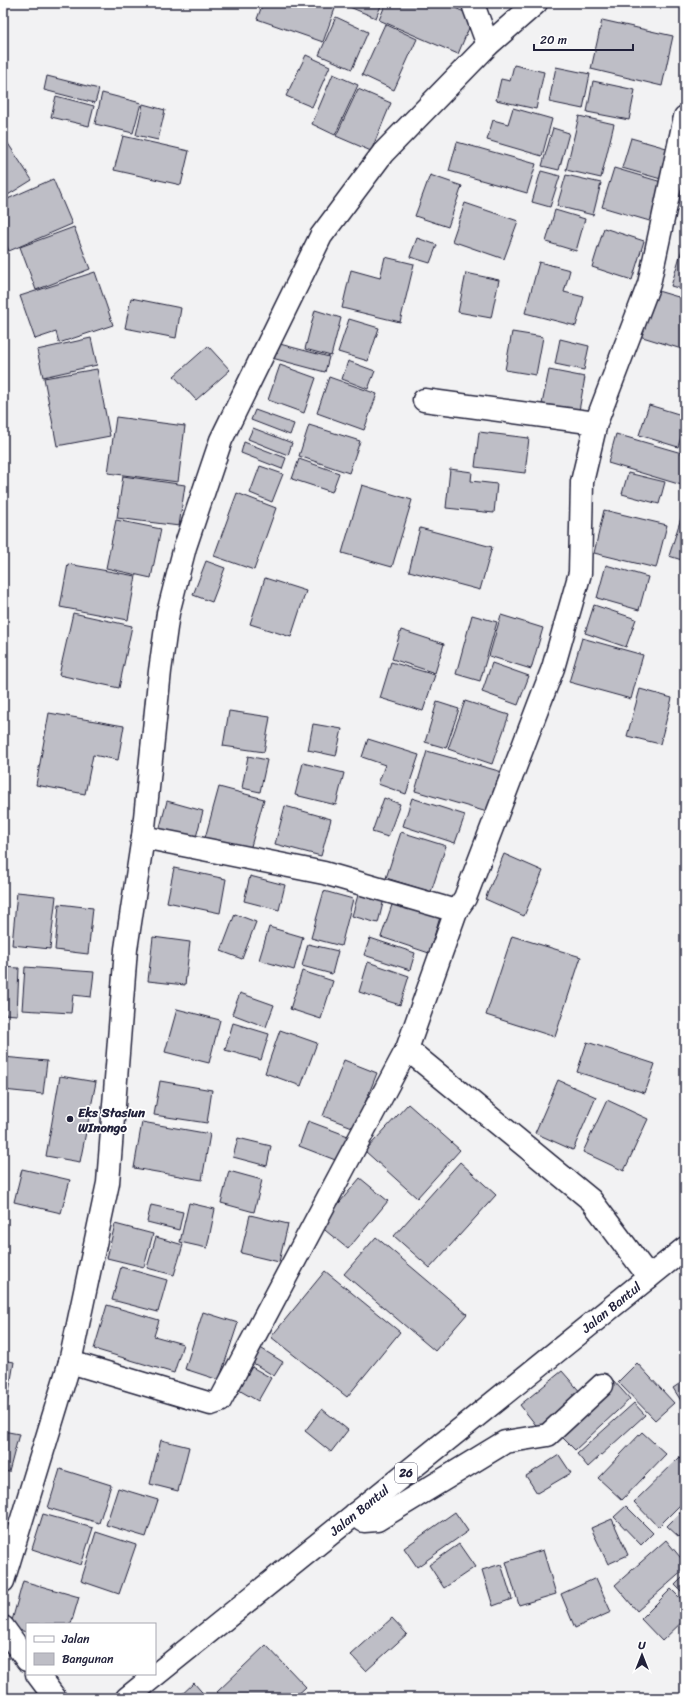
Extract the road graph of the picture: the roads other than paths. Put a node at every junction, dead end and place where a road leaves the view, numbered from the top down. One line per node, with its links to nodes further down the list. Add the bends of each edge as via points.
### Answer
1 (474, 3): 3 (street)
2 (536, 3): 3 (street)
3 (488, 45): 7 (street, via 383,153 322,236 222,440 185,547 168,613)
4 (685, 117): 6 (street, via 649,284)
5 (424, 400): 6 (street)
6 (596, 423): 8 (street, via 582,482 580,573 555,661 465,898)
7 (143, 838): 8 (street, via 324,873); 12 (street, via 126,949 108,1183)
8 (456, 912): 9 (street)
9 (407, 1049): 11 (street, via 591,1200); 12 (street, via 220,1401 211,1404)
10 (685, 1248): 11 (street, Jalan Bantul / 26)
11 (649, 1277): 14 (street, Jalan Bantul / 26)
12 (70, 1362): 15 (street)
13 (602, 1385): 14 (street, via 548,1435 505,1442 377,1520 364,1521)
14 (355, 1514): 19 (street, Jalan Bantul / 26)
15 (3, 1581)
16 (3, 1626): 17 (street)
17 (26, 1659)
18 (38, 1675): 21 (street)
19 (156, 1675)
20 (156, 1675): 22 (street, Jalan Bantul / 26)
21 (55, 1698)
22 (127, 1698)

